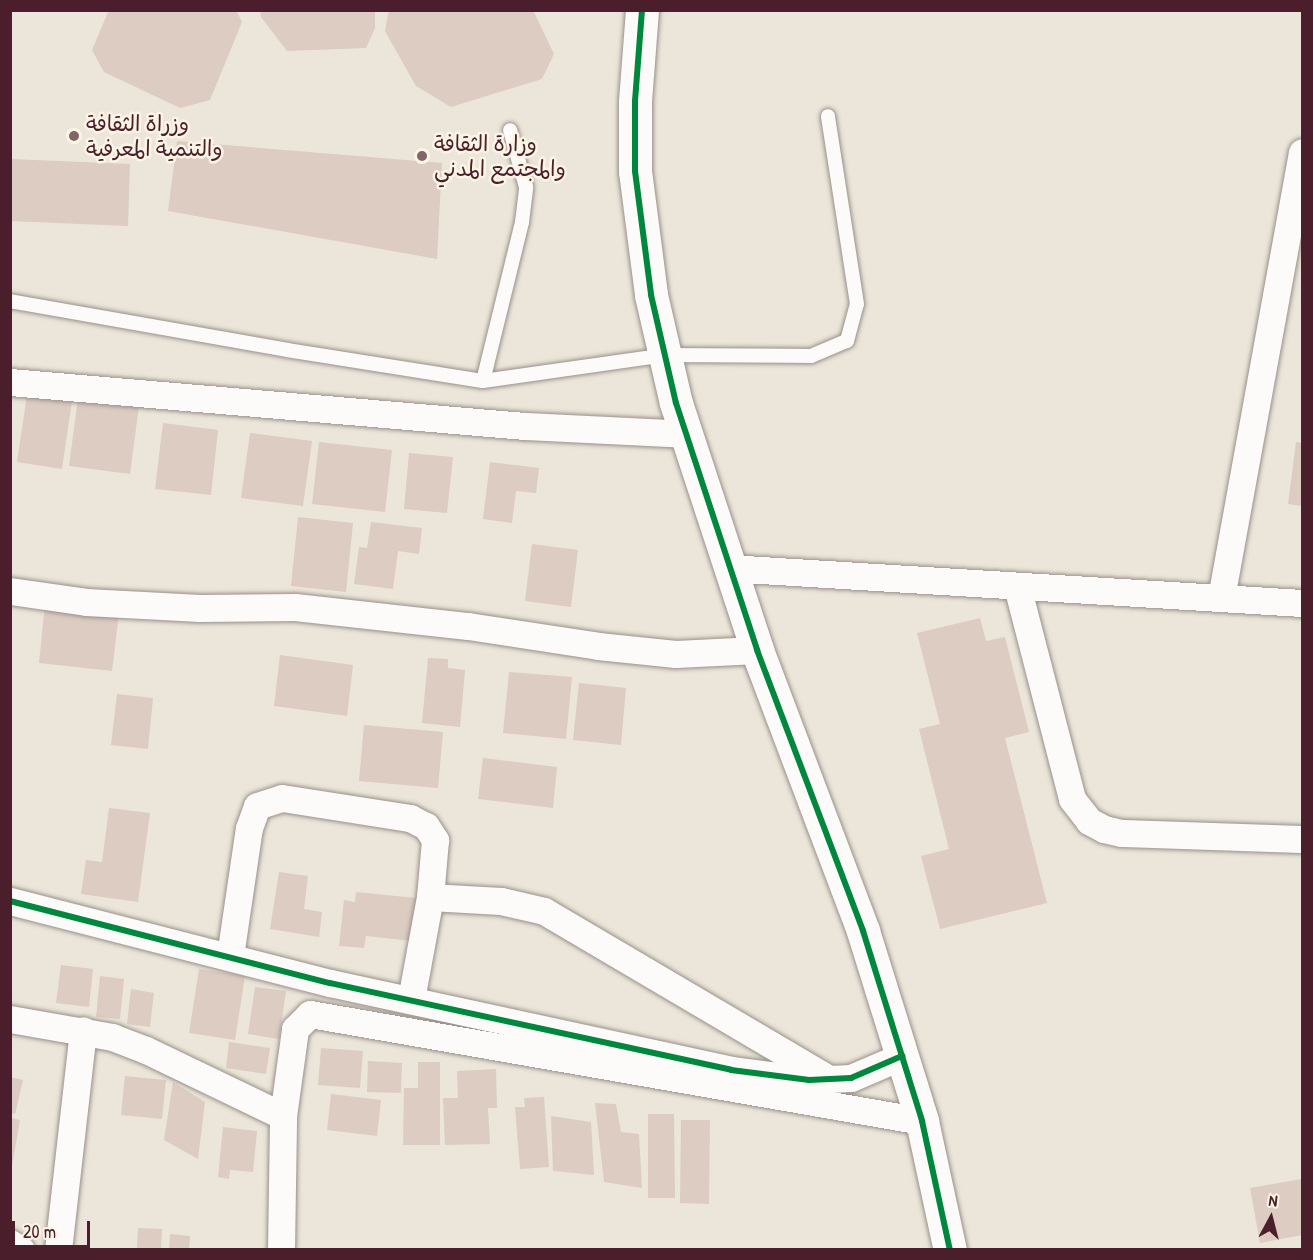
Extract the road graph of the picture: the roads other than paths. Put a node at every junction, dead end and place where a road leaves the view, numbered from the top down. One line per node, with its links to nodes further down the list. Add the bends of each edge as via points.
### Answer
1 (642, 10): 7 (street, via 635,171 651,295)
2 (828, 116): 7 (lane, via 857,304 847,341 811,356)
3 (510, 130): 8 (lane, via 526,187 522,222)
4 (1302, 152): 5 (street)
5 (1292, 273): 14 (street)
6 (10, 301): 8 (lane)
7 (665, 356): 8 (lane); 10 (street)
8 (483, 381)
9 (10, 382): 10 (street, via 524,426)
10 (686, 434): 11 (street)
11 (728, 568): 12 (street); 16 (street)
12 (1017, 586): 14 (street); 17 (street, via 1072,799 1089,821 1122,833)
13 (10, 591): 16 (street, via 86,602 200,608 295,607 676,654)
14 (1221, 598): 15 (street)
15 (1302, 603)
16 (757, 650): 24 (street, via 863,931)
17 (1302, 839)
18 (430, 897): 20 (street, via 435,840 426,826 410,818 282,798 257,806 249,828); 21 (street); 25 (street, via 501,902 544,911)
19 (10, 901): 20 (street)
20 (230, 956): 21 (street)
21 (411, 1000): 25 (street, via 731,1070)
22 (10, 1019): 23 (street)
23 (83, 1030): 26 (street, via 146,1050); 30 (street)
24 (902, 1056): 25 (street, via 851,1078); 27 (street)
25 (829, 1079)
26 (283, 1116): 27 (street, via 295,1029 310,1014); 31 (street)
27 (922, 1121): 32 (street)
28 (10, 1243): 29 (street)
29 (21, 1250)
30 (58, 1250)
31 (281, 1250)
32 (950, 1250)

